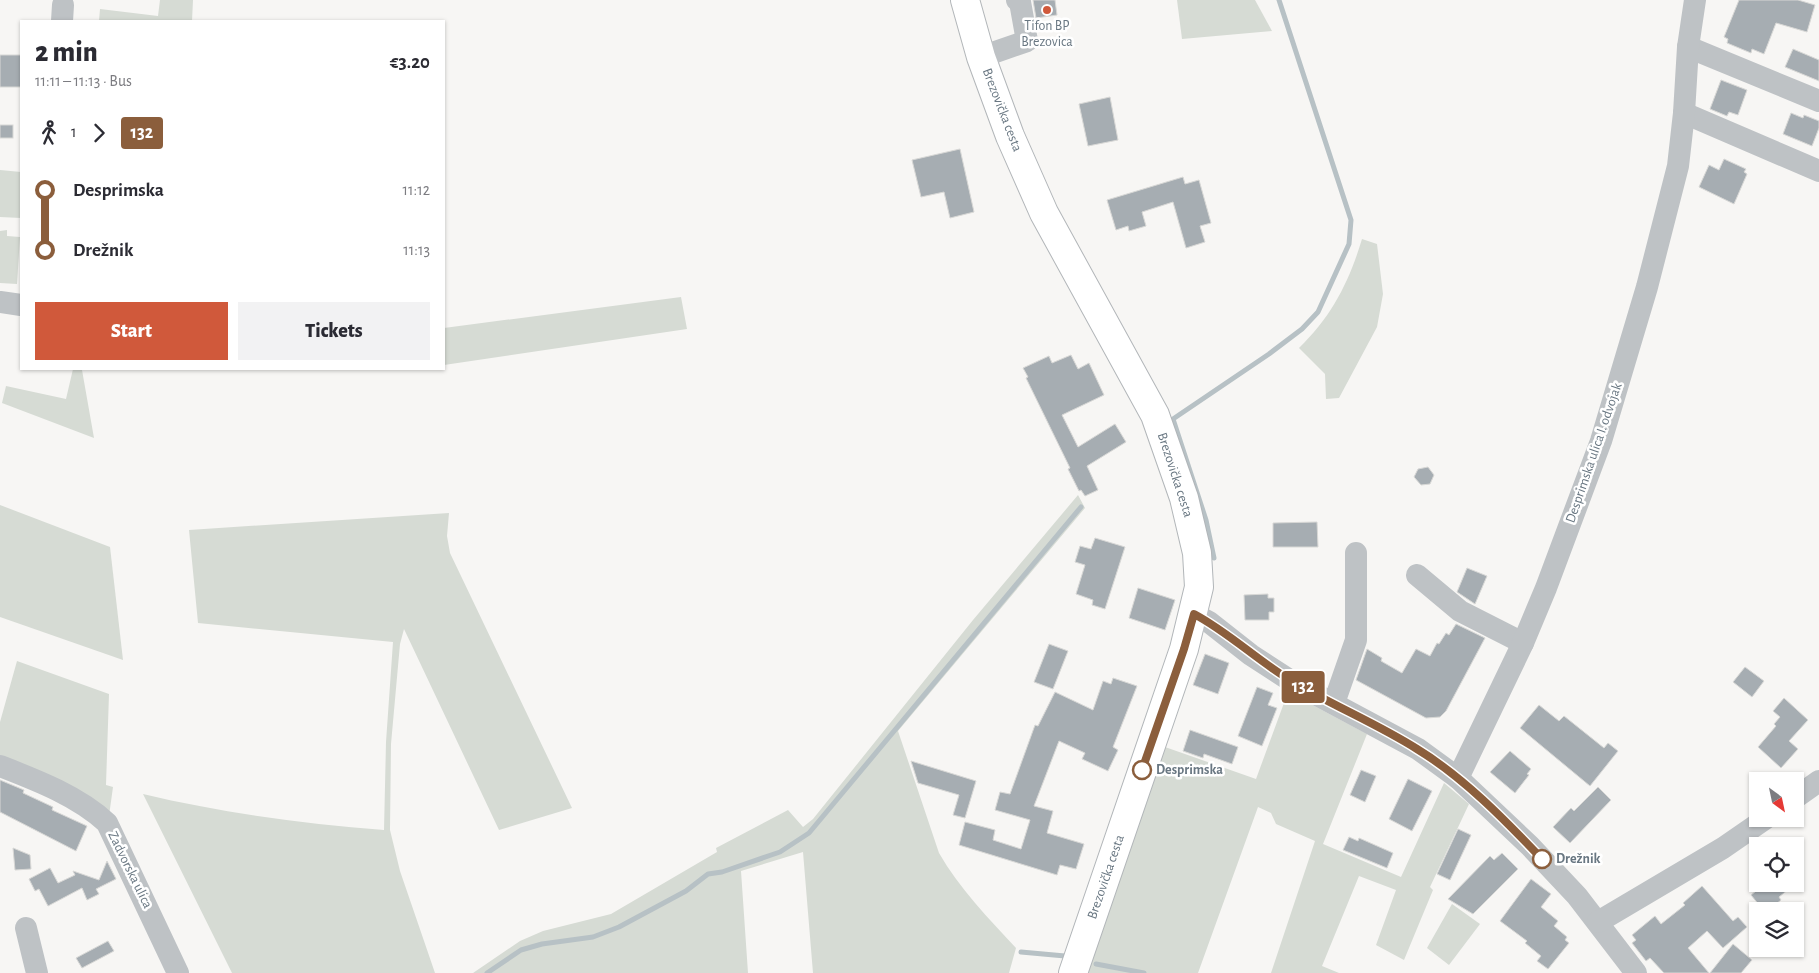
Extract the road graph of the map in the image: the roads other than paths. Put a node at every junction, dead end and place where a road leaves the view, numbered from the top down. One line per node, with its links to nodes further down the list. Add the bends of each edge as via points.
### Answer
1 (965, 0): 5 (main road, Brezovička cesta)
2 (1017, 0): 5 (street, via 1027,41)
3 (1695, 0): 4 (street, Desprimska ulica I. odvojak)
4 (1688, 47): 6 (street); 7 (street, Desprimska ulica I. odvojak)
5 (981, 57): 13 (main road, Brezovička cesta, via 1010,136 1044,213 1155,415 1166,441 1198,553 1199,587)
6 (1819, 101)
7 (1684, 113): 8 (street); 14 (street, Desprimska ulica I. odvojak, via 1678,166 1665,220 1604,432)
8 (1819, 171)
9 (0, 302): 10 (street)
10 (20, 305)
11 (1356, 553): 15 (street, via 1356,640)
12 (1417, 575): 14 (street, via 1460,611)
13 (1194, 614): 15 (street, via 1275,671); 25 (main road, Brezovička cesta)
14 (1523, 643): 17 (street, Desprimska ulica I. odvojak)
15 (1334, 704): 17 (street, via 1418,749)
16 (0, 766): 24 (street, Zadvorska ulica, via 78,803 107,823)
17 (1458, 778): 21 (street, via 1530,846)
18 (1819, 781): 19 (street)
19 (1804, 792)
20 (1752, 828): 21 (street)
21 (1598, 922): 26 (street)
22 (26, 928): 23 (street)
23 (37, 973)
24 (178, 973)
25 (1073, 973)
26 (1636, 973)

